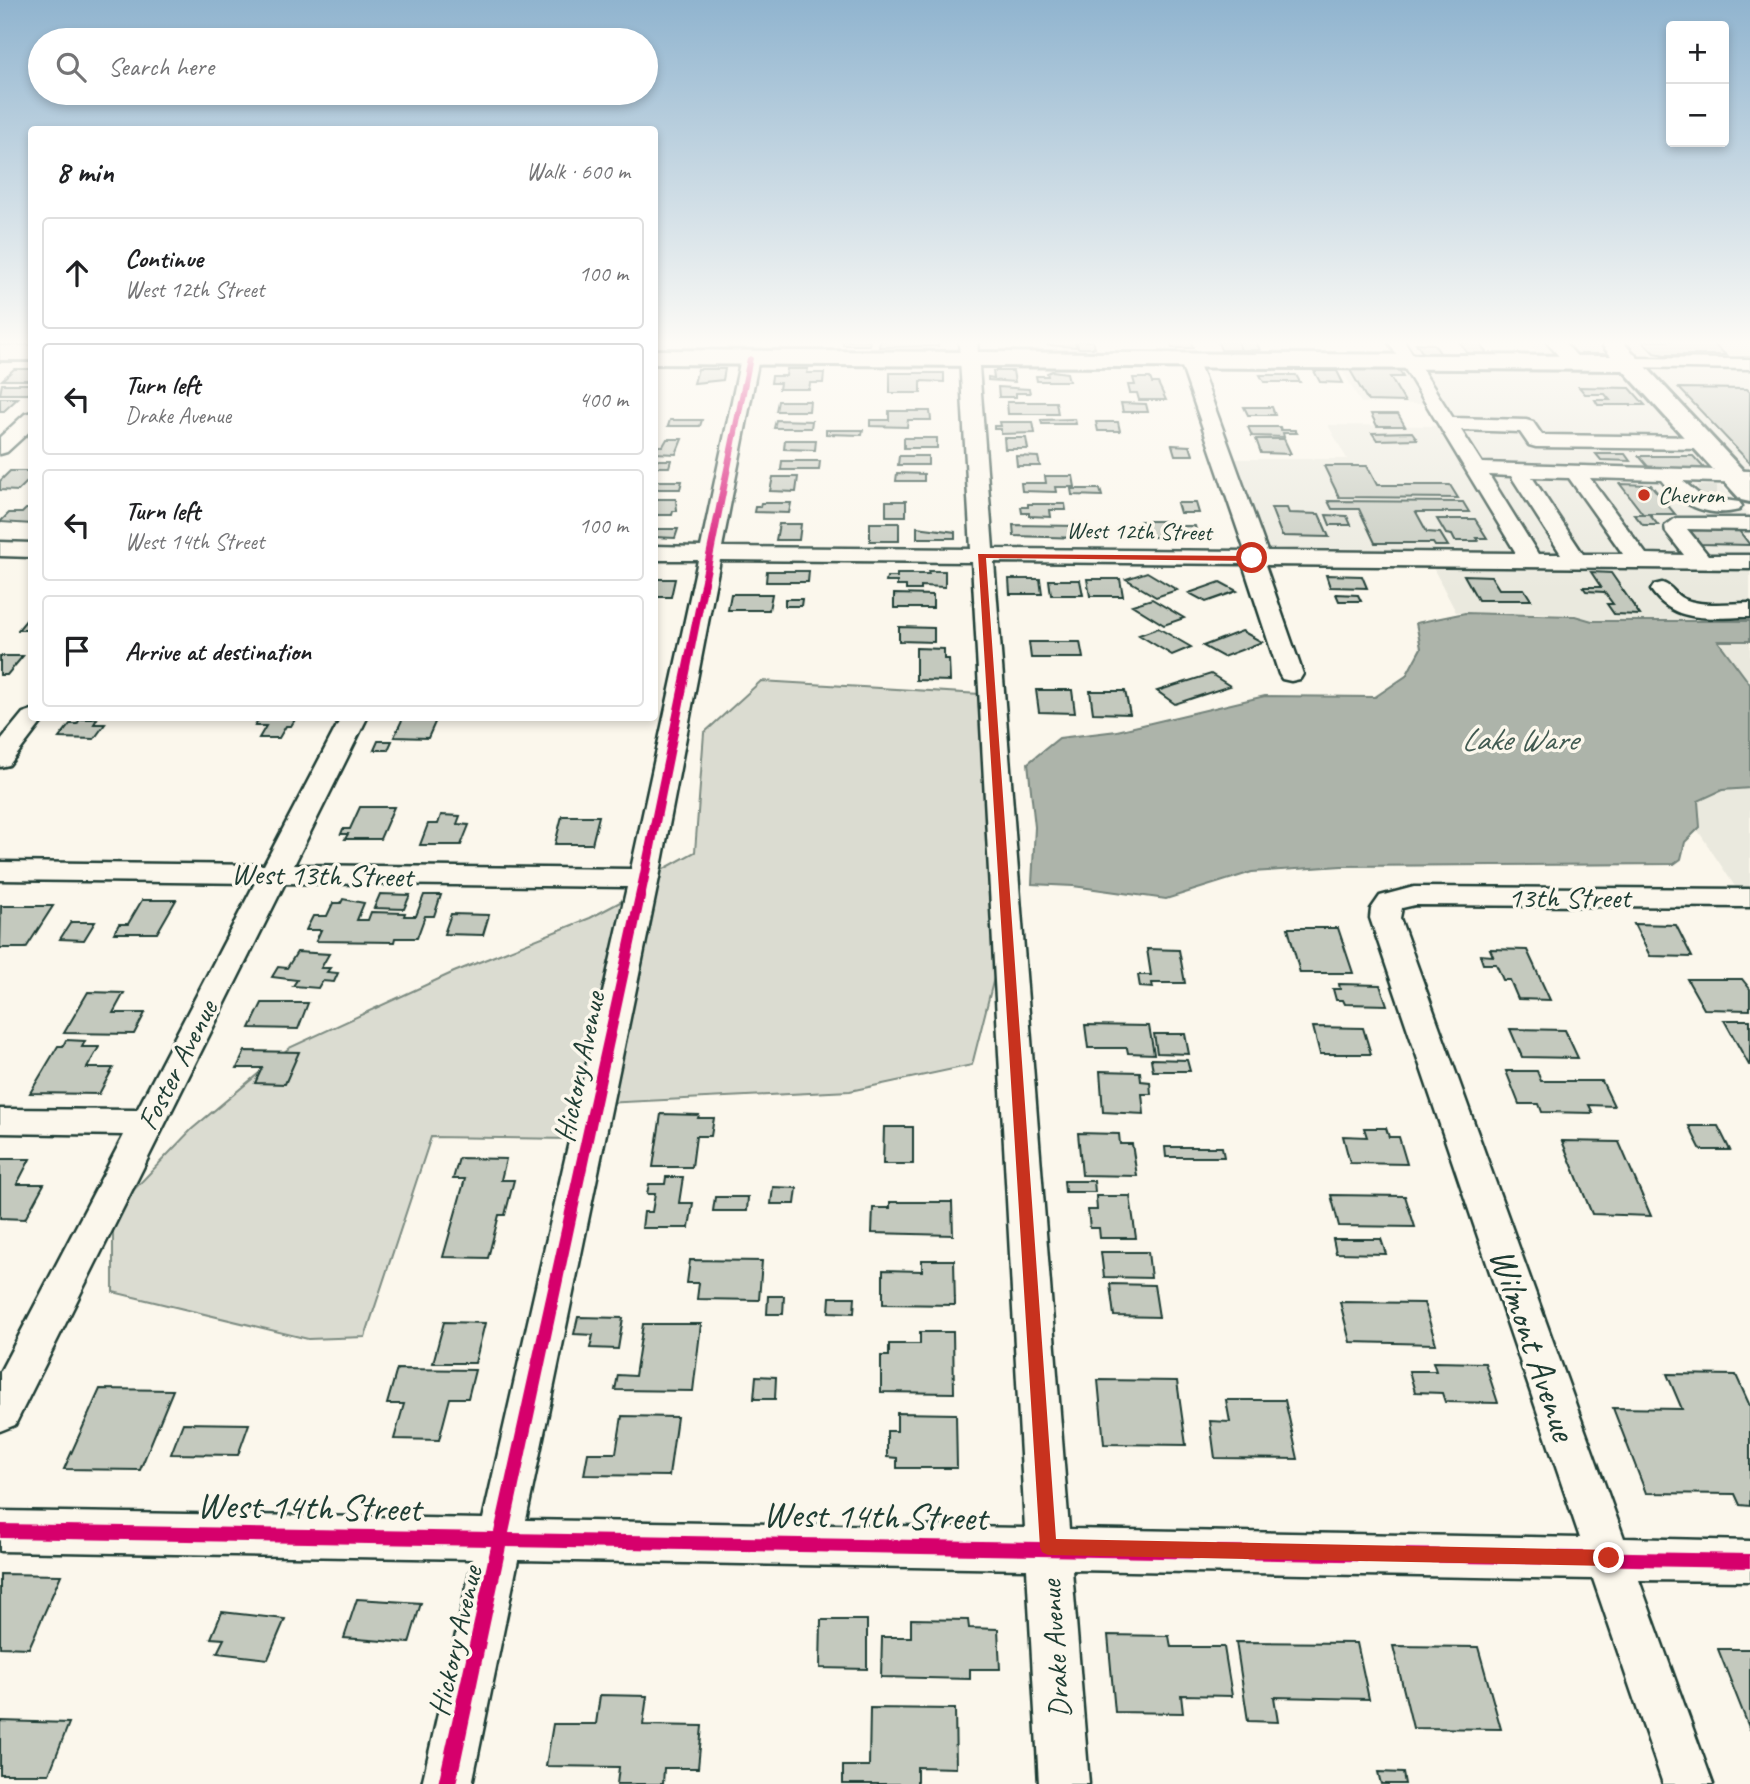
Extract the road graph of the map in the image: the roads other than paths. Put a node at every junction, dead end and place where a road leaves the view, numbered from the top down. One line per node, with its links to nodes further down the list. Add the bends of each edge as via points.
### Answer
1 (25, 424): 9 (street)
2 (736, 424): 18 (street, Hickory Avenue)
3 (973, 424): 19 (street, Drake Avenue)
4 (1210, 424): 20 (street)
5 (1447, 424): 10 (street)
6 (1457, 424): 8 (street, via 1526,426 1536,441)
7 (1686, 424): 8 (main road)
8 (1696, 435): 13 (main road)
9 (0, 448)
10 (1475, 469): 11 (street); 21 (street)
11 (1518, 471): 12 (street); 22 (street)
12 (1575, 472): 13 (street); 23 (street)
13 (1716, 490)
14 (1750, 524): 25 (street, via 1676,526)
15 (0, 549): 16 (street)
16 (28, 550)
17 (658, 553): 18 (street, West 12th Street)
18 (710, 553): 19 (street, West 12th Street); 34 (street, Hickory Avenue)
19 (981, 556): 20 (street, West 12th Street); 42 (street, Drake Avenue)
20 (1255, 558): 21 (street, West 12th Street); 28 (street)
21 (1532, 561): 22 (street, West 12th Street)
22 (1577, 561): 23 (street, West 12th Street)
23 (1640, 562): 25 (street, West 12th Street)
24 (1750, 562): 25 (street, West 12th Street)
25 (1701, 573): 26 (street); 27 (street); 27 (street, via 1662,590 1671,603 1693,610)
26 (1750, 590)
27 (1739, 610)
28 (1291, 674)
29 (30, 721): 31 (street)
30 (352, 721): 33 (street, Foster Avenue)
31 (0, 759)
32 (0, 871): 33 (street, West 13th Street)
33 (274, 875): 34 (street, West 13th Street); 38 (street, Foster Avenue)
34 (645, 878): 41 (street, Hickory Avenue)
35 (1750, 898): 36 (street, 13th Street, via 1419,896)
36 (1389, 904): 43 (street, Wilmont Avenue, via 1385,918 1392,941)
37 (0, 1121): 38 (street)
38 (147, 1123): 39 (street, Foster Avenue)
39 (0, 1413)
40 (0, 1531): 41 (street, West 14th Street)
41 (503, 1539): 42 (street, West 14th Street); 45 (street, Hickory Avenue)
42 (1048, 1547): 43 (street, West 14th Street); 46 (street, Drake Avenue)
43 (1609, 1558): 44 (street, West 14th Street); 47 (street, Wilmont Avenue)
44 (1750, 1561)
45 (447, 1784)
46 (1064, 1784)
47 (1688, 1784)

